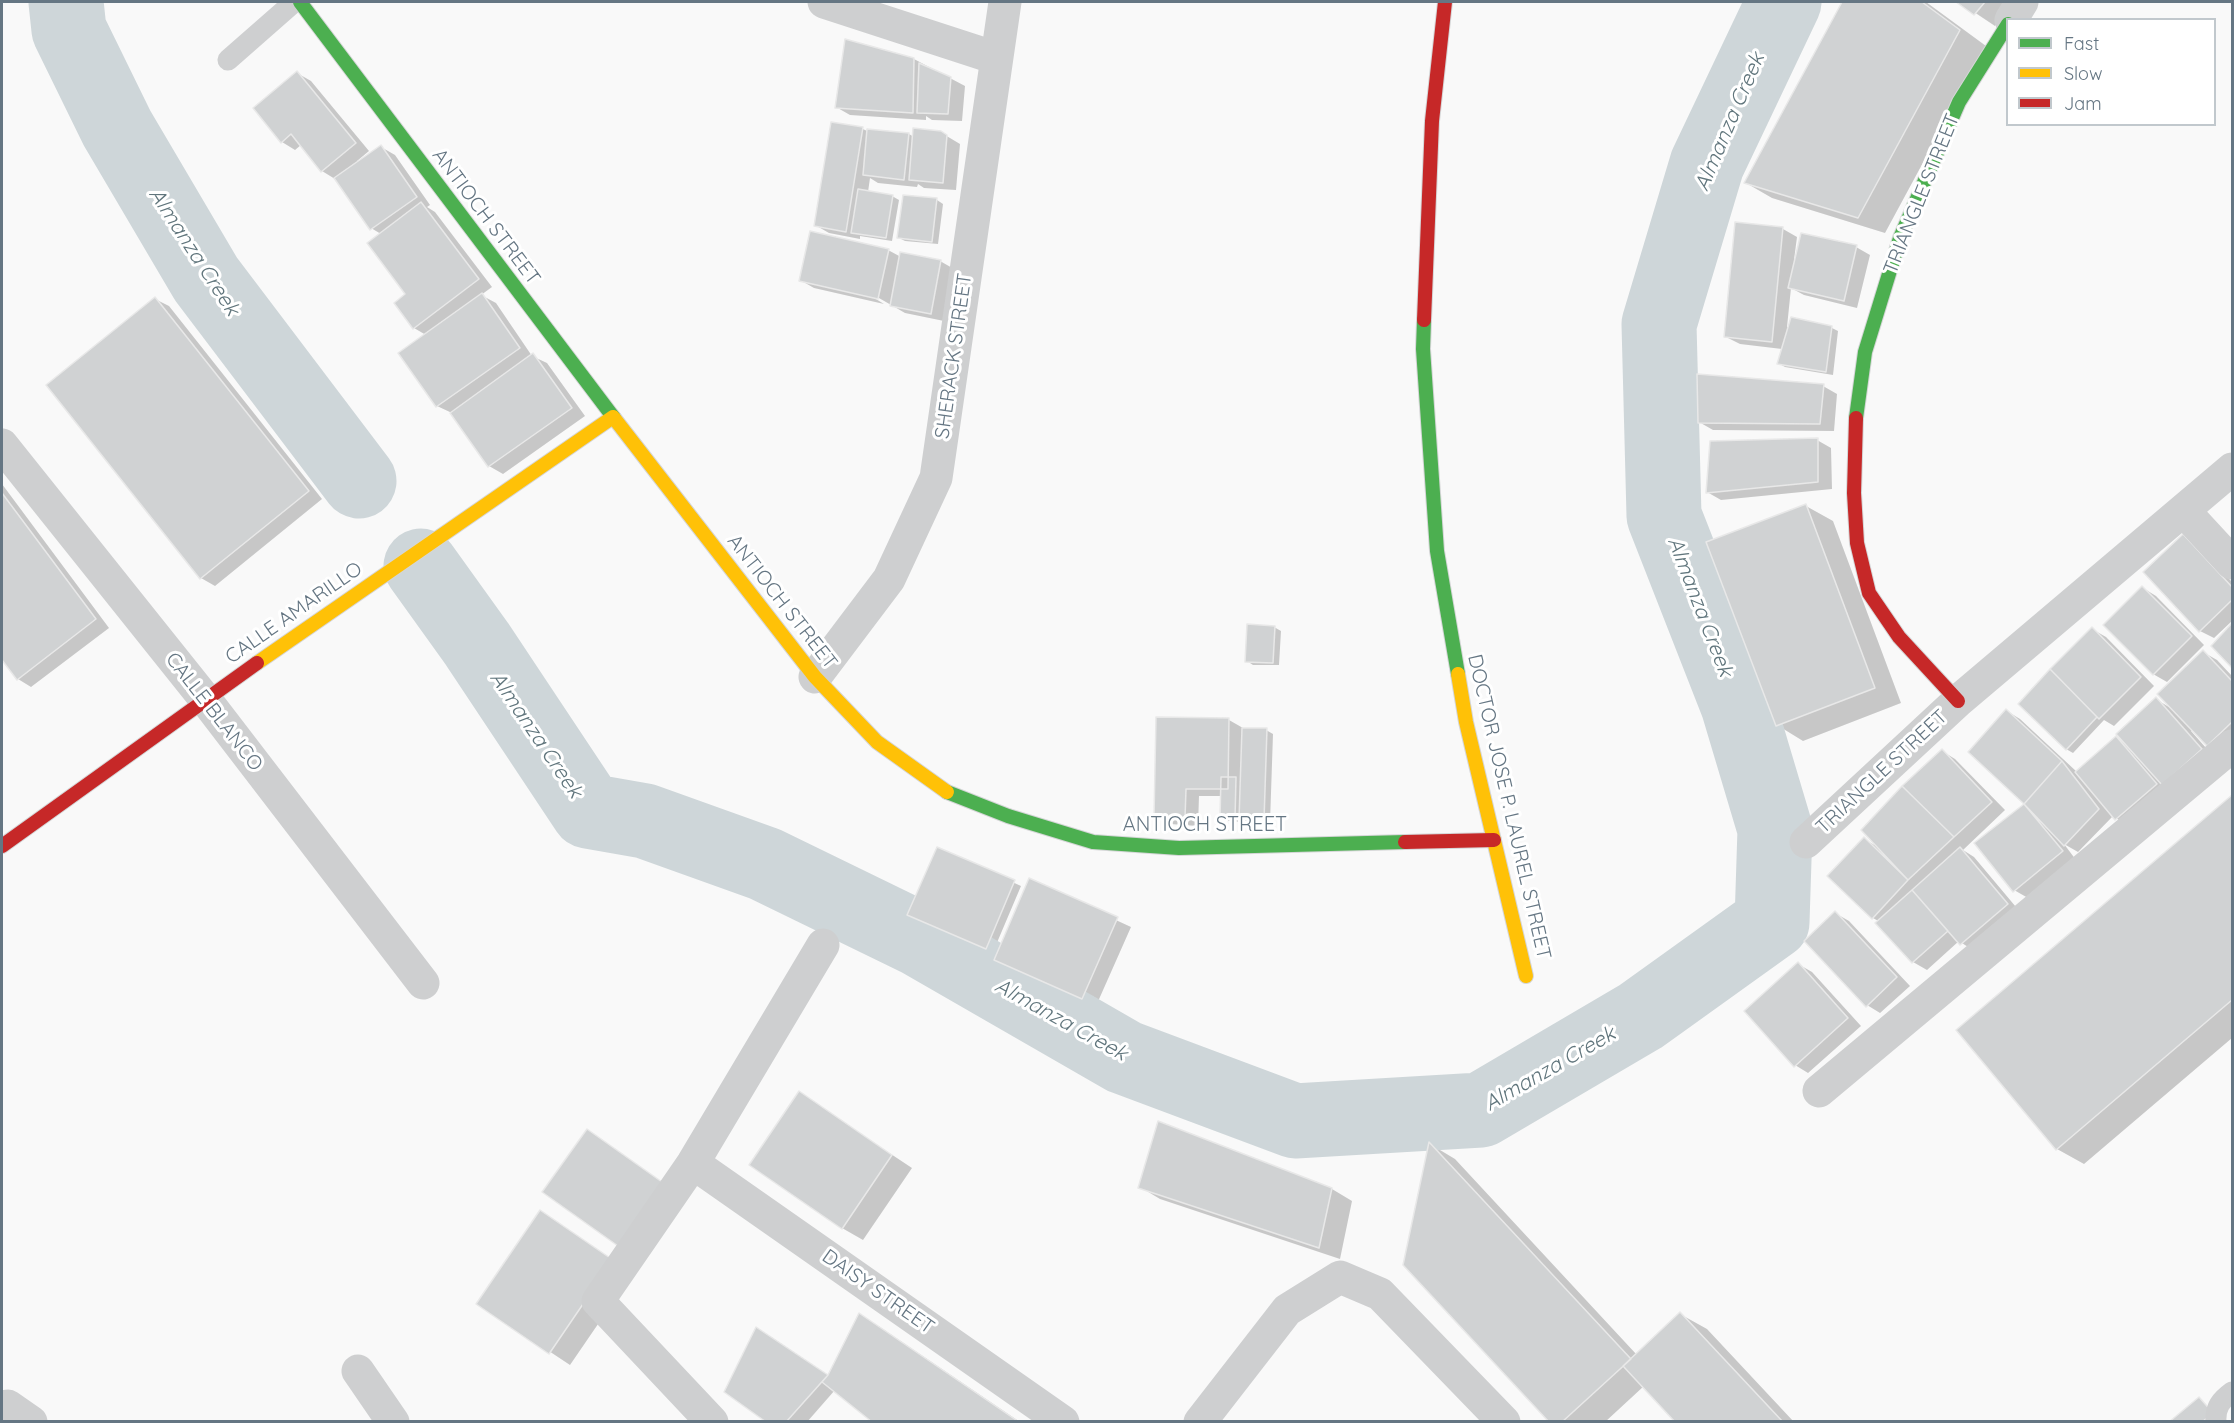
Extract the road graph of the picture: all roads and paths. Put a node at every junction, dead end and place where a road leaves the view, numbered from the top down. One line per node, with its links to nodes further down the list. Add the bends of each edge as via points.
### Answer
1 (294, 2): 10 (lane)
2 (300, 2): 11 (street, ANTIOCH STREET)
3 (824, 2): 9 (street)
4 (1005, 2): 9 (street, SHERACK STREET)
5 (1445, 2): 20 (street, DOCTOR JOSE P. LAUREL STREET, via 1432,121 1423,349 1437,551 1466,722)
6 (2022, 2): 7 (street)
7 (2012, 18)
8 (2006, 26): 18 (street, TRIANGLE STREET, via 1959,102 1900,238 1865,352 1855,426 1857,543 1869,593 1899,637)
9 (996, 58): 16 (street, SHERACK STREET, via 936,478 889,579)
10 (228, 60)
11 (613, 417): 16 (street, ANTIOCH STREET); 17 (street, CALLE AMARILLO)
12 (2, 445): 17 (street, CALLE BLANCO)
13 (2232, 469): 14 (street, TRIANGLE STREET)
14 (2184, 511): 15 (street); 18 (street, TRIANGLE STREET)
15 (2232, 563)
16 (815, 677): 20 (street, ANTIOCH STREET, via 877,742 945,791 1008,816 1093,842 1179,848)
17 (205, 699): 22 (street, CALLE AMARILLO); 25 (street, CALLE BLANCO)
18 (1958, 701): 21 (street, TRIANGLE STREET)
19 (2232, 746): 26 (street)
20 (1494, 840): 24 (street, DOCTOR JOSE P. LAUREL STREET)
21 (1806, 842)
22 (2, 846)
23 (823, 945): 27 (street)
24 (1527, 976)
25 (423, 983)
26 (1819, 1091)
27 (693, 1163): 31 (street, via 598,1301); 32 (street, DAISY STREET)
28 (358, 1371): 30 (street)
29 (2232, 1392): 35 (lane, via 2220,1401)
30 (393, 1422)
31 (712, 1422)
32 (1063, 1422)
33 (1200, 1422): 34 (street, via 1287,1310 1340,1277 1380,1294)
34 (1504, 1422)
35 (2216, 1422)

